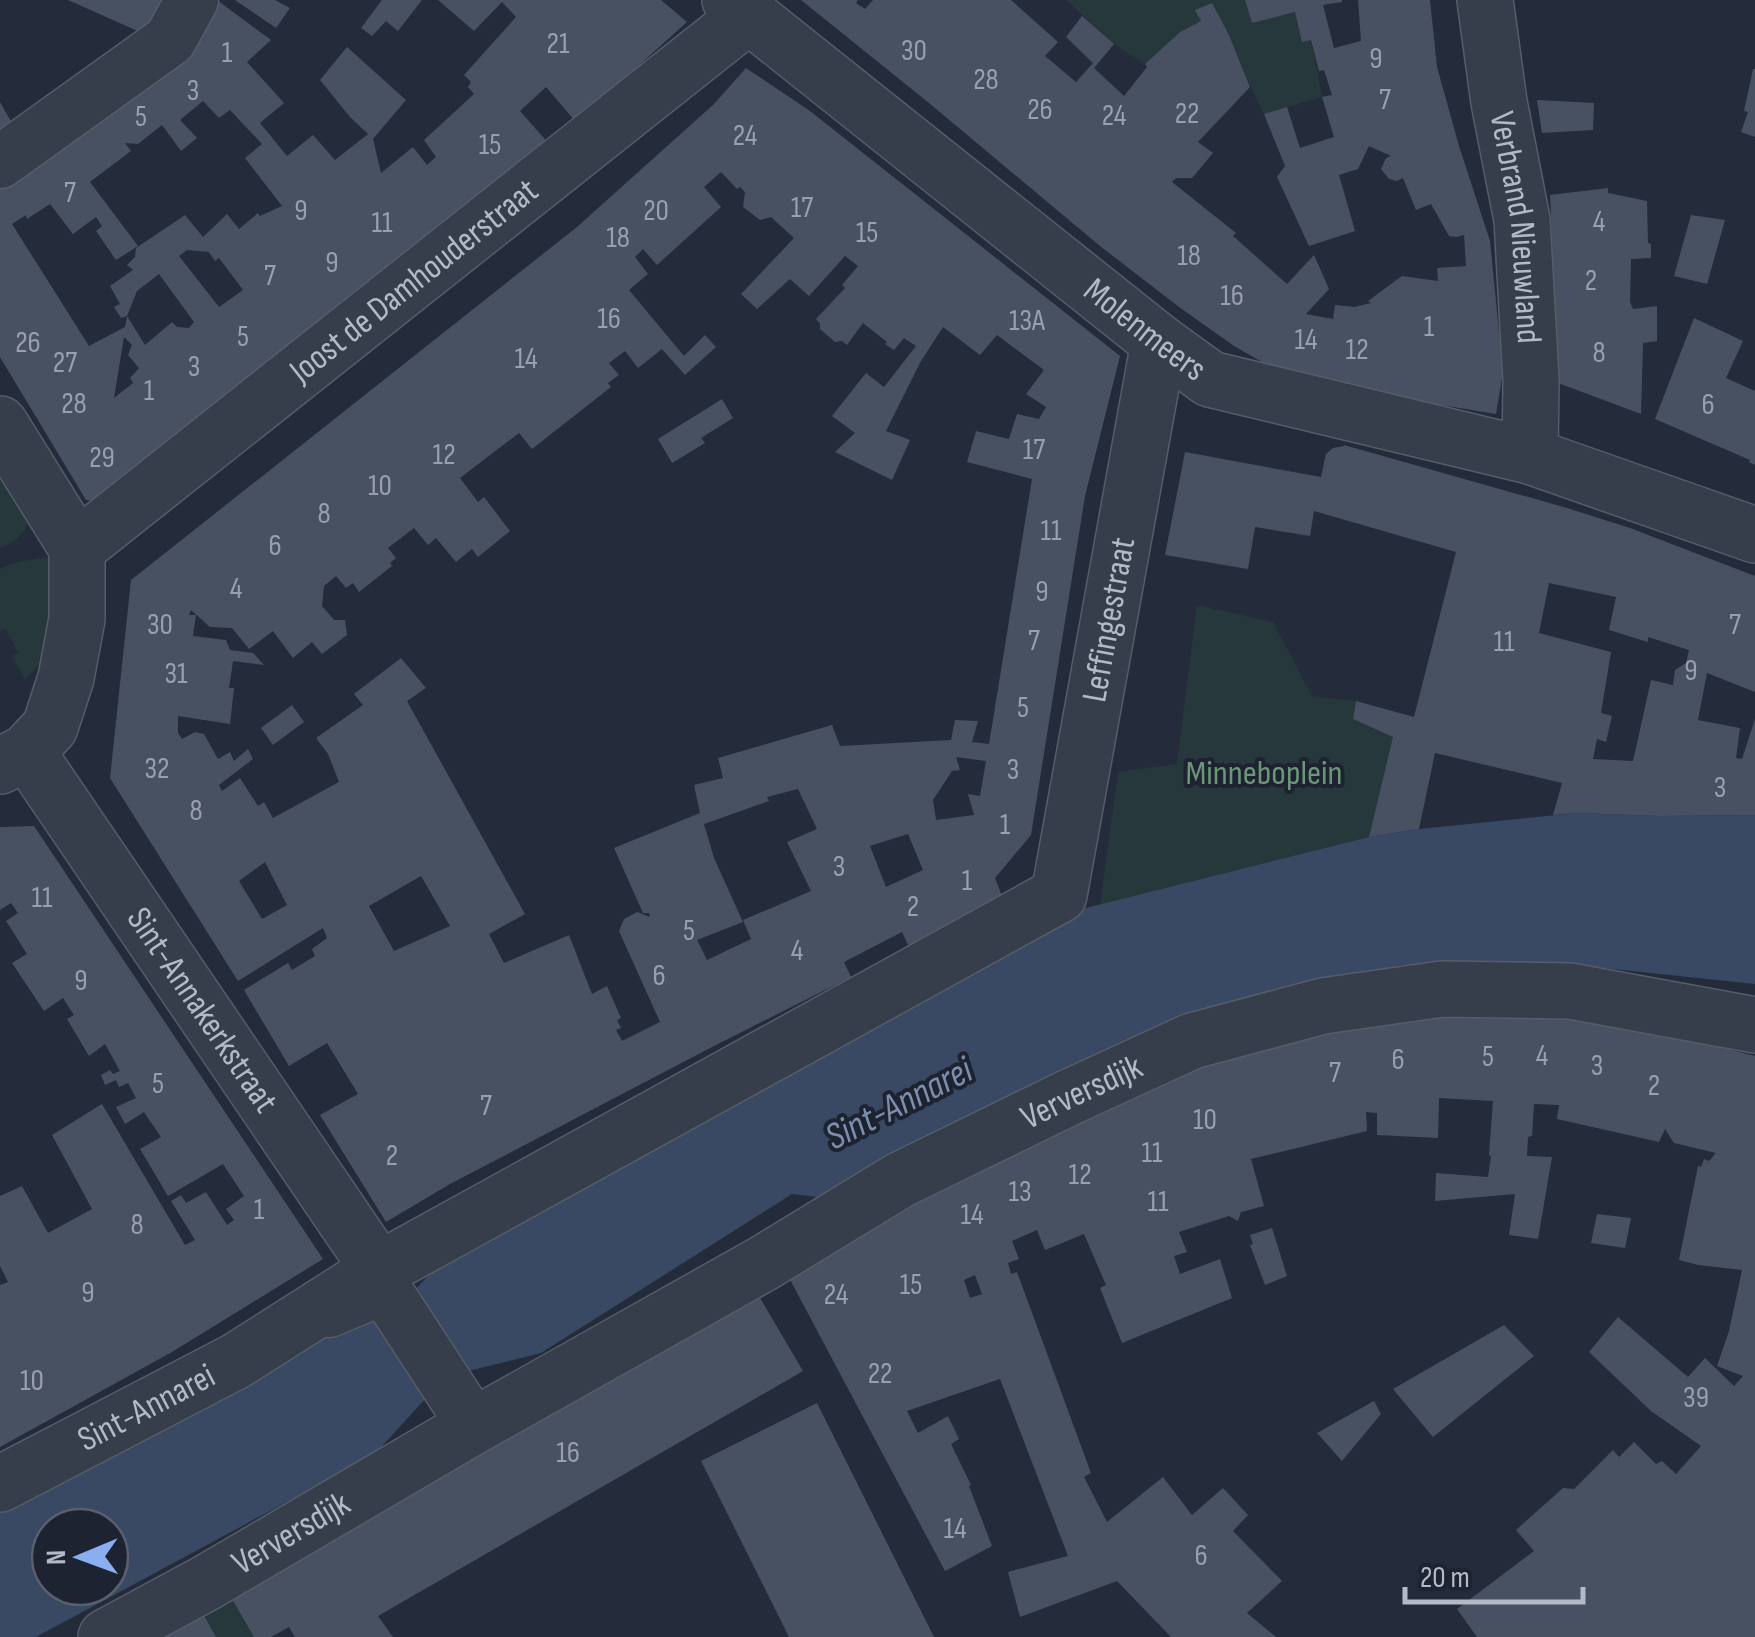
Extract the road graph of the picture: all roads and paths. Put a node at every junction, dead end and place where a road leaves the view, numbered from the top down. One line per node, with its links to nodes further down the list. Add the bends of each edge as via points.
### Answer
1 (192, 0): 4 (street, via 170,40)
2 (1485, 0): 7 (street, Verbrand Nieuwland, via 1522,220)
3 (740, 8): 5 (street, Molenmeers); 9 (street, Joost de Damhouderstraat)
4 (0, 162)
5 (1158, 342): 7 (street, Molenmeers, via 1210,379); 11 (street, Leffingestraat)
6 (0, 424): 9 (street)
7 (1530, 456): 8 (street, Molenmeers)
8 (1755, 535)
9 (77, 548): 10 (street, via 77,619 66,678 50,727)
10 (14, 759): 13 (street, Sint-Annakerkstraat)
11 (1059, 895): 13 (street, Sint-Annarei)
12 (1755, 1025): 14 (street, Verversdijk, via 1570,991 1442,989 1323,1006 1192,1042 900,1180 764,1263)
13 (386, 1285): 14 (street, Sint-Annakerkstraat); 15 (street, Sint-Annarei, via 288,1328)
14 (461, 1406): 16 (street, Verversdijk, via 206,1583)
15 (0, 1484)
16 (106, 1637)

